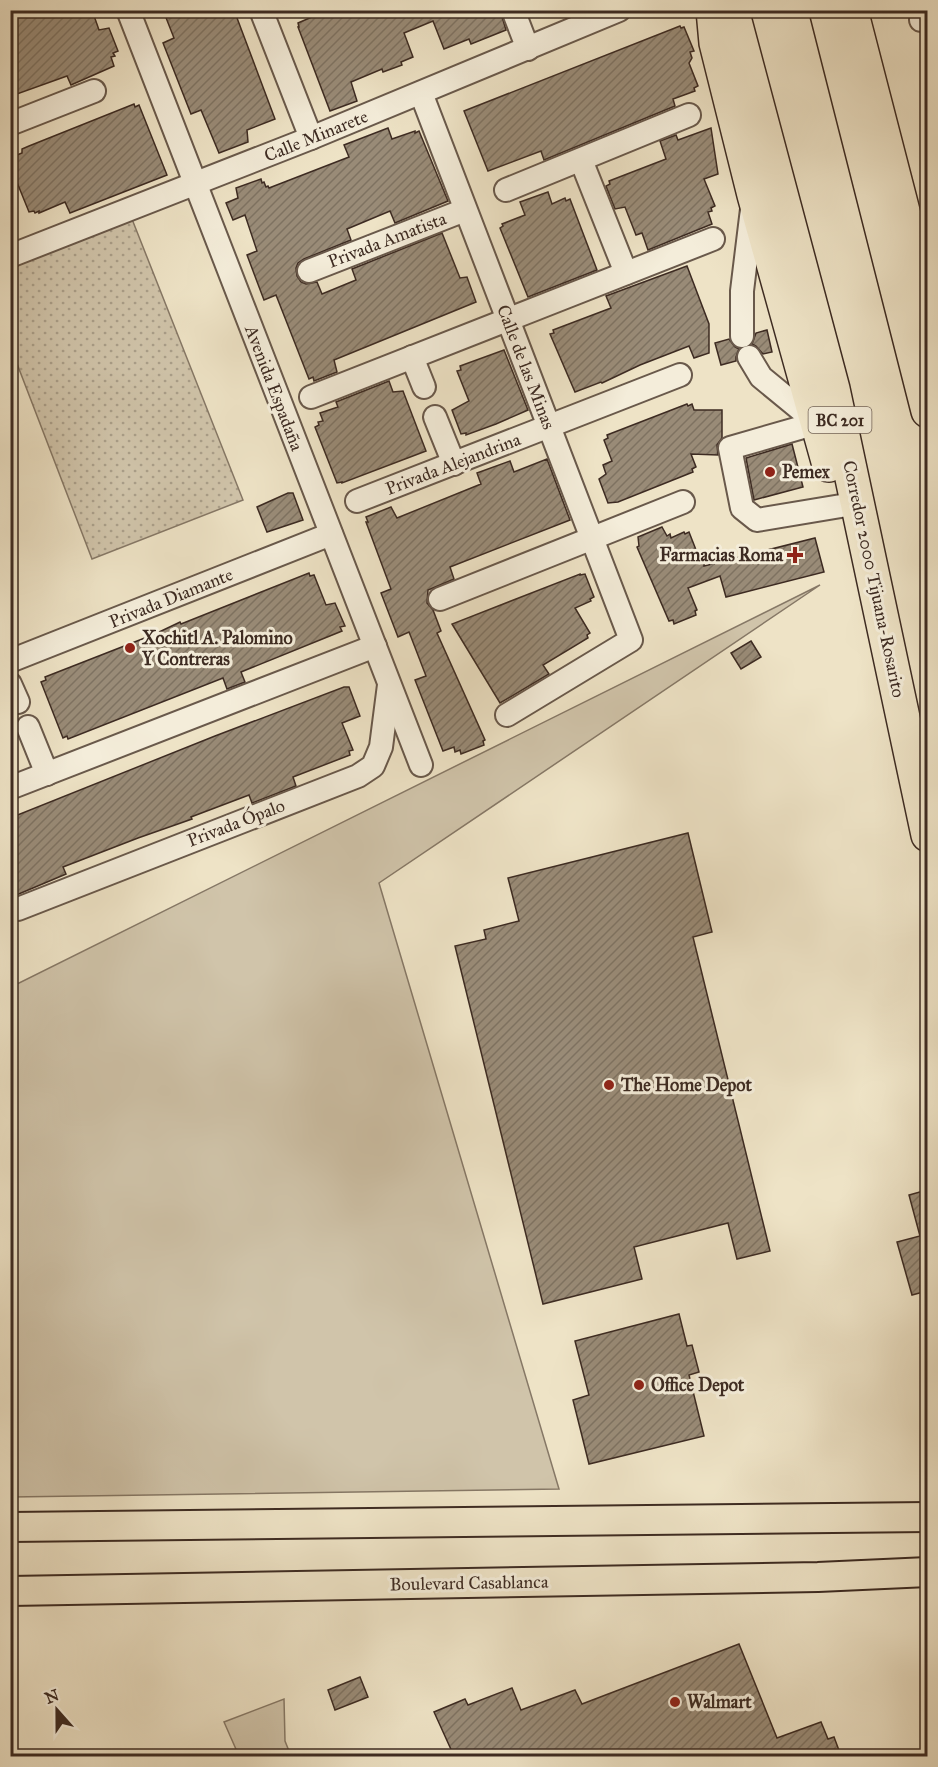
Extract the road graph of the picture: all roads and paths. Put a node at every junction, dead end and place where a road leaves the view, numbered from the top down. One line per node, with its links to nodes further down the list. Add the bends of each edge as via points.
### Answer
1 (128, 10): 16 (street, Avenida Espadaña)
2 (261, 10): 14 (street)
3 (513, 10): 9 (street)
4 (619, 10): 9 (street, Calle Minarete)
5 (713, 10): 18 (highway, via 717,43)
6 (732, 10): 30 (highway, Corredor 2000 Tijuana-Rosarito / BC 201)
7 (826, 10): 28 (highway)
8 (851, 10): 24 (highway)
9 (528, 49): 11 (street, Calle Minarete)
10 (94, 91): 13 (street)
11 (421, 93): 14 (street, Calle Minarete); 19 (street, Calle de las Minas)
12 (689, 115): 15 (street)
13 (10, 124)
14 (311, 138): 16 (street, Calle Minarete)
15 (581, 160): 17 (street); 23 (street)
16 (195, 183): 21 (street, Calle Minarete); 41 (street, Avenida Espadaña)
17 (506, 190)
18 (754, 195): 35 (highway); 35 (street, via 742,291 745,347 761,377)
19 (465, 210): 22 (street, Privada Amatista); 25 (street, Calle de las Minas)
20 (713, 239): 23 (street)
21 (10, 256)
22 (309, 270)
23 (626, 273): 25 (street)
24 (927, 308)
25 (508, 320): 26 (street); 36 (street, Calle de las Minas)
26 (412, 357): 29 (street); 31 (street)
27 (680, 375): 36 (street, Privada Alejandrina)
28 (918, 378): 32 (highway); 34 (highway)
29 (424, 387)
30 (833, 389): 49 (highway); 53 (highway, Corredor 2000 Tijuana-Rosarito / BC 201)
31 (311, 397)
32 (927, 411)
33 (435, 417): 37 (street)
34 (927, 422)
35 (817, 423): 40 (highway); 40 (street, via 730,448 742,507 757,520)
36 (549, 427): 37 (street, Privada Alejandrina); 42 (street, Calle de las Minas)
37 (454, 464): 38 (street, Privada Alejandrina)
38 (357, 501)
39 (683, 502): 42 (street)
40 (841, 506): 53 (highway)
41 (331, 534): 44 (street, Avenida Espadaña); 45 (street, Privada Diamante)
42 (592, 538): 43 (street); 47 (street, Calle de las Minas, via 631,640)
43 (440, 599)
44 (375, 646): 46 (street, Avenida Espadaña); 51 (street)
45 (10, 661)
46 (390, 683): 50 (street, Avenida Espadaña); 54 (street, Privada Ópalo, via 381,747 373,766 358,776)
47 (507, 715)
48 (28, 727): 51 (street)
49 (927, 728)
50 (421, 765)
51 (47, 774): 52 (street)
52 (10, 788)
53 (924, 822)
54 (18, 909)
55 (927, 1517): 56 (main road)
56 (10, 1527)
57 (927, 1572): 58 (main road, Boulevard Casablanca)
58 (10, 1591)

